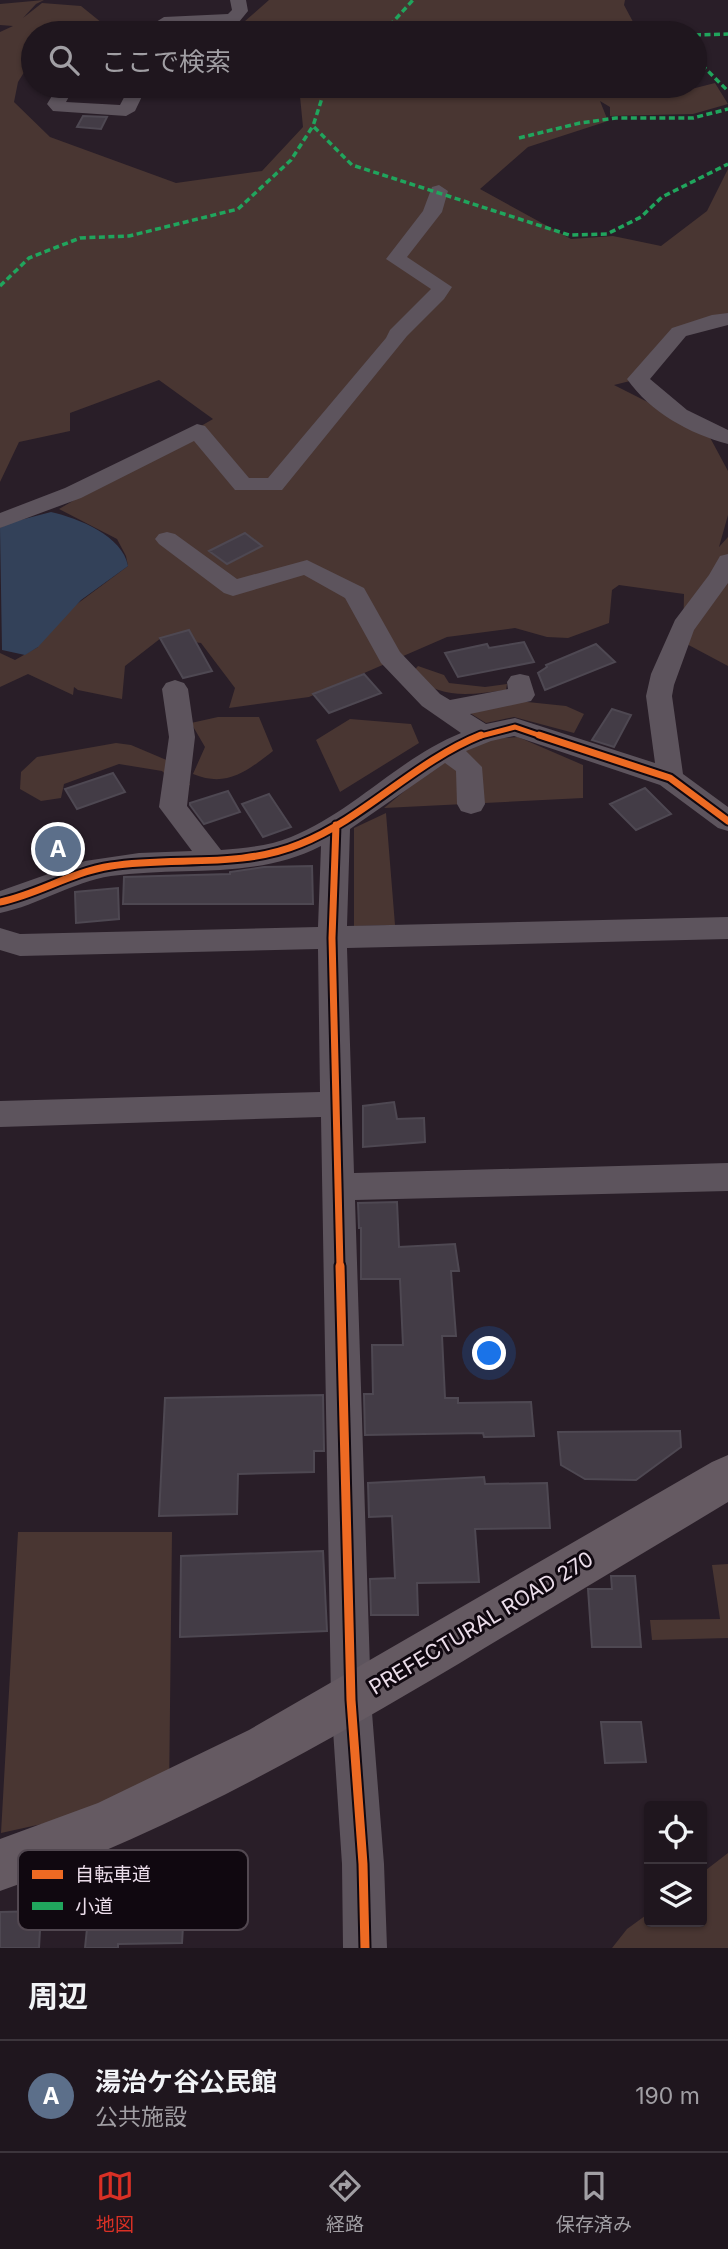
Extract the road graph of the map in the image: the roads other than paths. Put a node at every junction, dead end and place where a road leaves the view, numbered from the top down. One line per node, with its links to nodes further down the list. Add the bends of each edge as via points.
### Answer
1 (162, 0): 3 (street)
2 (238, 0): 4 (street, via 240,11 233,19)
3 (164, 21)
4 (218, 21)
5 (59, 98): 6 (street, via 59,107 126,111)
6 (132, 98)
7 (439, 191): 10 (street, via 432,212 396,259 442,287 397,334 274,485 243,485 197,431 73,493)
8 (728, 319): 9 (street, via 679,332 638,379 658,400 707,432)
9 (728, 437)
10 (0, 521)
11 (167, 539): 15 (street, via 233,588 307,566 355,593 390,657)
12 (728, 561): 18 (street, via 725,572 677,638 661,683)
13 (520, 682): 15 (street, via 522,695)
14 (176, 690): 22 (street, via 182,737 173,807)
15 (446, 710): 16 (street)
16 (482, 734): 17 (street); 18 (street, via 514,727)
17 (446, 750): 19 (street, via 469,767); 21 (street)
18 (670, 778): 20 (street)
19 (471, 804)
20 (728, 821)
21 (336, 825): 22 (street, via 300,844); 25 (street)
22 (215, 862): 23 (street, via 129,863 95,869)
23 (0, 902)
24 (728, 928): 25 (street)
25 (332, 938): 26 (street, via 20,945); 27 (street)
26 (0, 939)
27 (337, 1104): 28 (street); 30 (street)
28 (0, 1114)
29 (728, 1177): 30 (street)
30 (339, 1187): 32 (street)
31 (728, 1477): 32 (main road, PREFECTURAL ROAD 270)
32 (351, 1700): 33 (main road, PREFECTURAL ROAD 270, via 196,1785); 36 (street)
33 (48, 1850)
34 (18, 1859): 35 (main road, PREFECTURAL ROAD 270)
35 (0, 1865)
36 (365, 1948)

